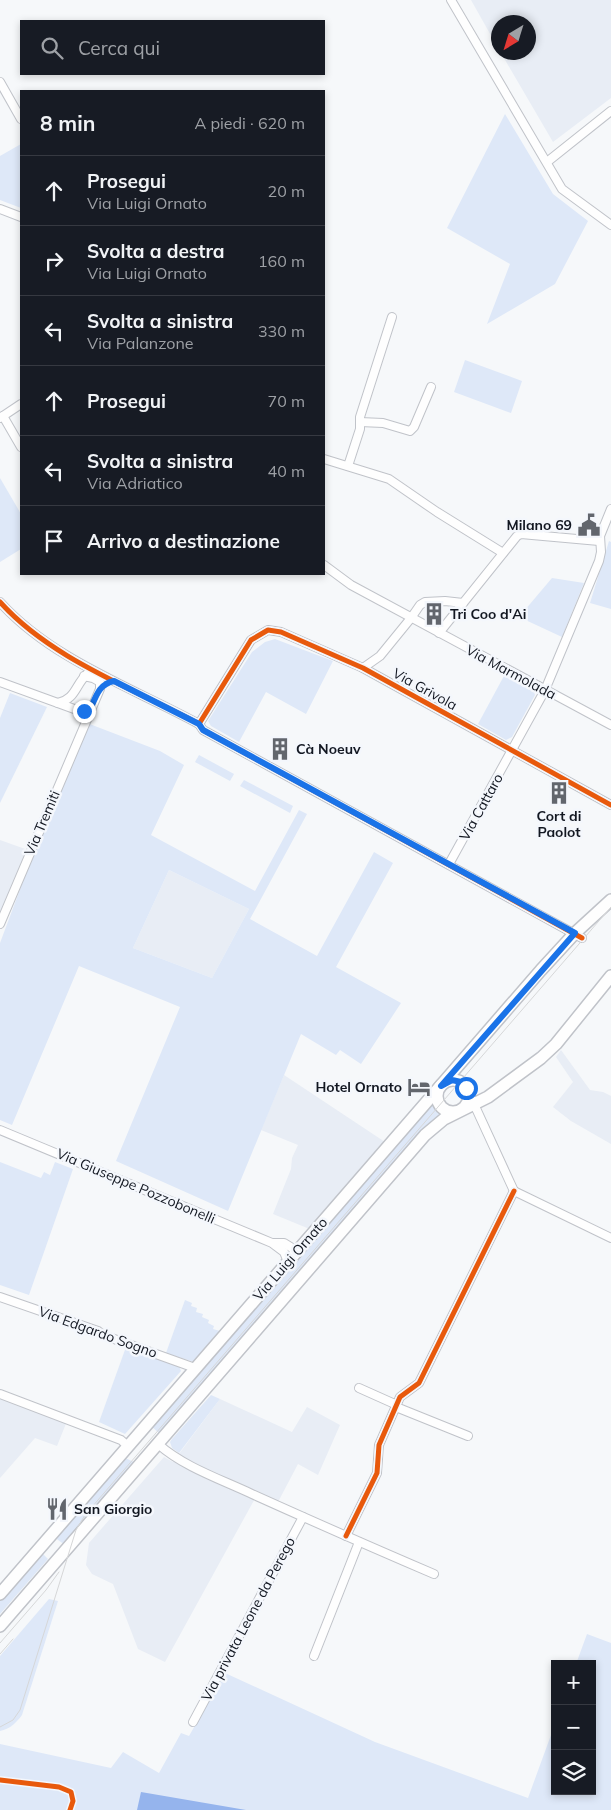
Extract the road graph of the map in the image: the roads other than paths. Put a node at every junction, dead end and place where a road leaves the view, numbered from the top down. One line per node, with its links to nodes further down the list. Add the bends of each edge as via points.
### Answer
1 (451, 0): 5 (street)
2 (0, 82): 4 (street)
3 (611, 110): 5 (street)
4 (20, 117)
5 (546, 162): 8 (street, via 564,191)
6 (0, 209): 7 (street)
7 (20, 217)
8 (611, 225)
9 (392, 317): 13 (street)
10 (431, 387): 13 (street, via 410,431 383,423)
11 (20, 405): 12 (street)
12 (1, 417): 14 (street)
13 (360, 422): 16 (street)
14 (20, 446)
15 (325, 459): 16 (street)
16 (348, 466): 19 (street, via 389,478)
17 (611, 509): 18 (street, Via Cattaro)
18 (599, 541): 19 (street, via 521,534); 32 (street, Via Cattaro, via 599,561)
19 (503, 554): 22 (street)
20 (325, 566): 23 (street, Via Marmolada, via 351,585)
21 (0, 602): 25 (street, via 33,633)
22 (463, 602): 23 (street, via 425,602); 24 (street)
23 (411, 618): 24 (street, Via Marmolada); 26 (street, via 380,656)
24 (439, 633): 32 (street, Via Marmolada)
25 (82, 663): 27 (street); 28 (street)
26 (363, 668): 38 (street, Via Grivola, via 282,632 268,630 251,640); 40 (street, Via Grivola)
27 (98, 673): 28 (street); 29 (street)
28 (84, 676): 31 (street, via 100,682); 33 (street)
29 (114, 681): 31 (street); 38 (street)
30 (0, 682): 34 (street)
31 (100, 689): 36 (street, Via Tremiti)
32 (545, 690): 39 (street, Via Marmolada); 40 (street, Via Cattaro)
33 (70, 698): 34 (street); 35 (street, via 70,703)
34 (58, 703): 35 (street)
35 (77, 710): 36 (street); 37 (street)
36 (90, 710): 37 (street, Via Tremiti)
37 (84, 721): 44 (street, Via Tremiti)
38 (199, 724): 42 (street, via 203,730)
39 (611, 725)
40 (512, 750): 41 (street); 42 (street, Via Cattaro)
41 (611, 805)
42 (449, 864): 45 (street)
43 (611, 900): 45 (main road, Via Luigi Ornato)
44 (0, 924)
45 (579, 936): 47 (main road, Via Luigi Ornato)
46 (611, 976): 49 (main road, Via Luigi Ornato, via 551,1049 493,1094)
47 (441, 1086): 48 (main road, via 447,1081 456,1081); 50 (main road, via 437,1096 440,1106 449,1111); 55 (main road, Via Luigi Ornato)
48 (468, 1091): 49 (street); 50 (main road, via 467,1102)
49 (474, 1104): 50 (main road, Via Luigi Ornato); 52 (street)
50 (460, 1110): 64 (main road, Via Luigi Ornato, via 425,1135)
51 (0, 1130): 54 (street, Via Giuseppe Pozzobonelli)
52 (514, 1191): 53 (street); 61 (street, via 420,1383 400,1397)
53 (611, 1238)
54 (272, 1243): 55 (street, Via Giuseppe Pozzobonelli, via 284,1243); 56 (street, Via Giuseppe Pozzobonelli, via 284,1252)
55 (297, 1250): 56 (main road, Via Luigi Ornato)
56 (288, 1262): 58 (main road, Via Luigi Ornato)
57 (0, 1296): 58 (street, Via Edgardo Sogno)
58 (195, 1368): 62 (main road, Via Luigi Ornato)
59 (358, 1388): 61 (street)
60 (0, 1394): 65 (street, via 121,1440)
61 (396, 1406): 63 (street); 68 (street, via 379,1445 377,1473)
62 (139, 1432): 64 (main road); 65 (main road, Via Luigi Ornato)
63 (468, 1436)
64 (158, 1444): 66 (main road, Via Luigi Ornato); 67 (street, via 178,1460)
65 (128, 1446): 66 (main road, via 140,1454); 70 (main road, Via Luigi Ornato)
66 (149, 1454): 71 (main road, Via Luigi Ornato)
67 (303, 1517): 68 (street); 76 (street, Via privata Leone da Perego)
68 (346, 1536): 69 (street)
69 (359, 1542): 72 (street); 75 (street)
70 (36, 1551): 71 (main road, via 46,1550); 73 (main road, Via Luigi Ornato)
71 (59, 1558): 74 (main road, Via Luigi Ornato)
72 (434, 1574)
73 (0, 1594)
74 (0, 1626)
75 (314, 1656)
76 (193, 1722)

